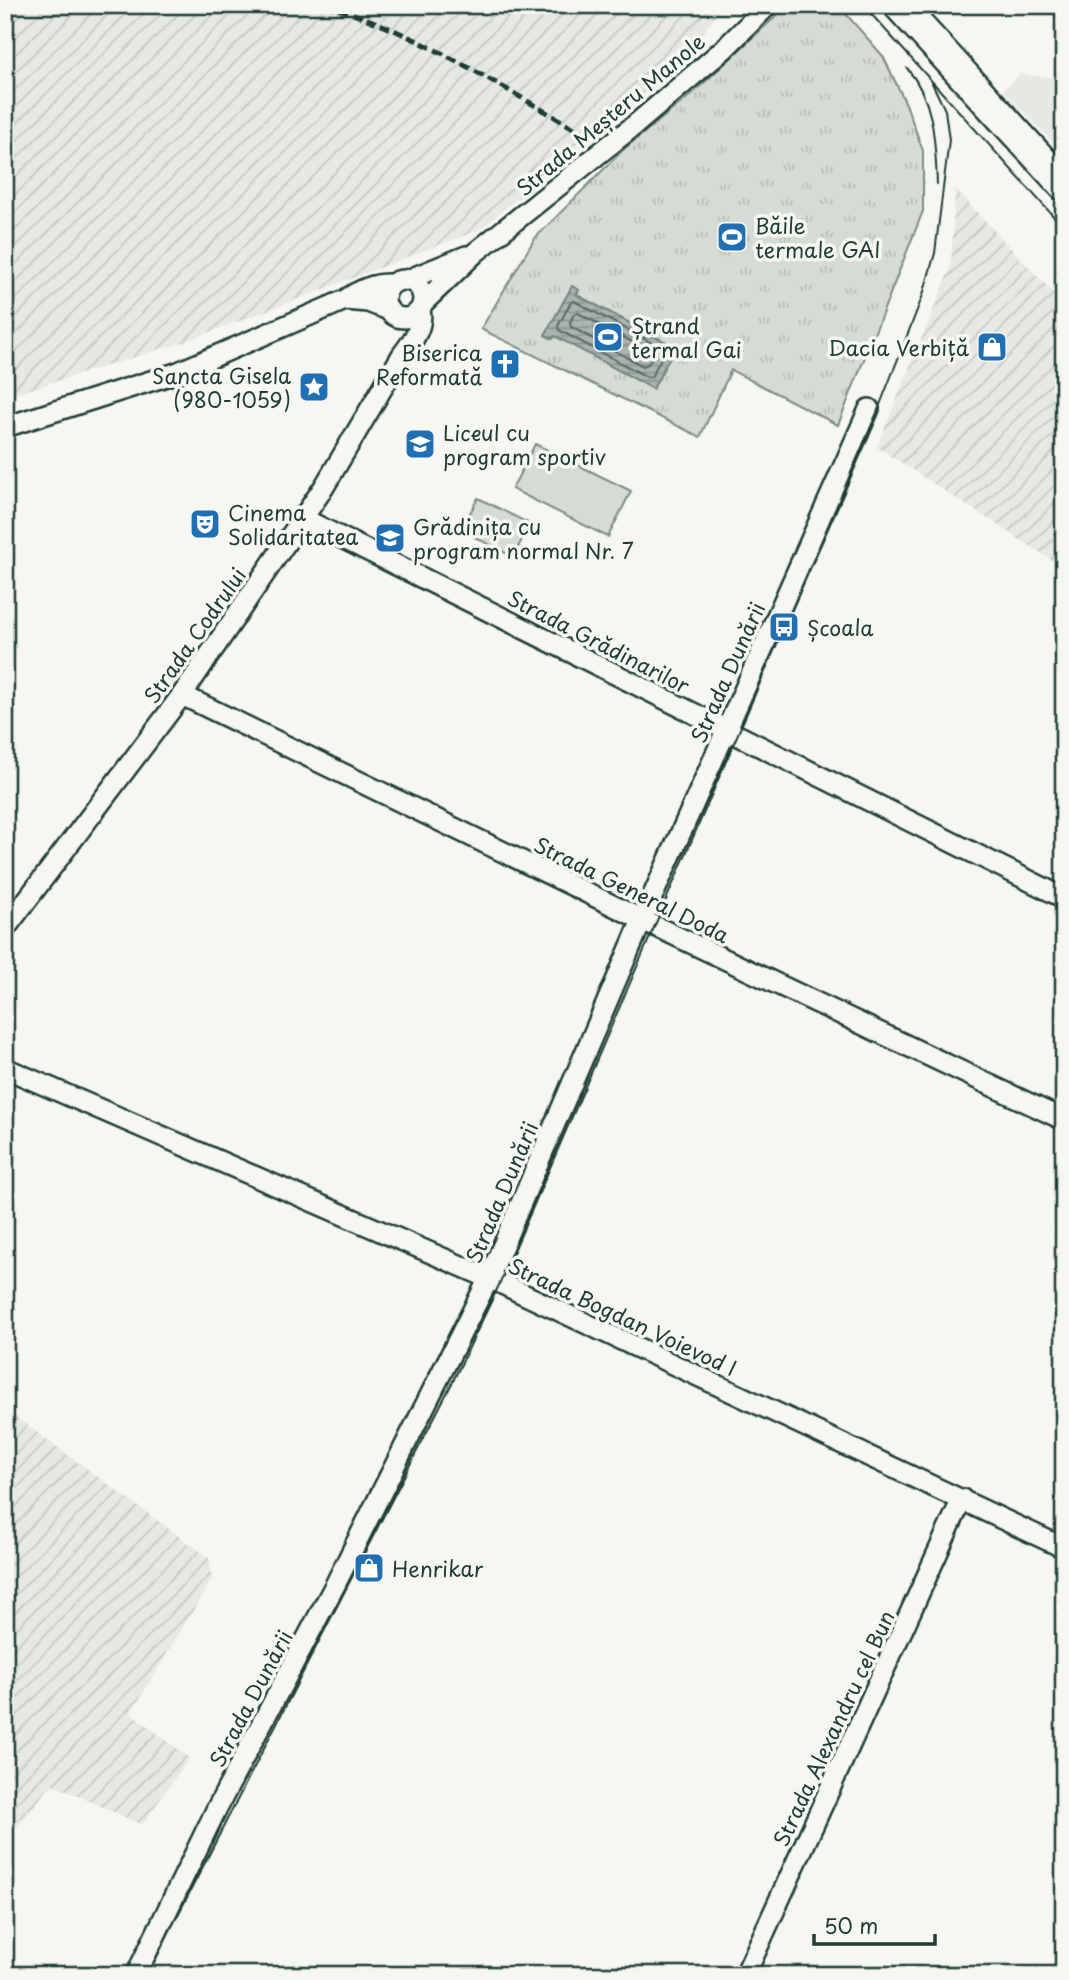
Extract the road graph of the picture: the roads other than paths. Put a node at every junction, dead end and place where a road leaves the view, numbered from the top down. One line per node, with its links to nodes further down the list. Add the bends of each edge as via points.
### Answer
1 (768, 5): 4 (street, Strada Meșteru Manole, via 636,124)
2 (899, 5): 3 (main road)
3 (1064, 185)
4 (476, 252): 5 (street); 7 (street)
5 (399, 282): 6 (street, via 377,284); 7 (street, via 414,282 421,290); 8 (street, via 385,297)
6 (345, 300): 8 (street, via 368,302); 11 (street, via 176,373)
7 (421, 307): 8 (street, via 408,317); 9 (street, Strada Codrului, via 419,328)
8 (392, 313): 9 (street)
9 (402, 355): 12 (street, Strada Codrului)
10 (869, 409): 14 (street, Strada Dunării)
11 (5, 426)
12 (302, 518): 13 (street, Strada Codrului); 14 (street, Strada Grădinarilor)
13 (182, 695): 16 (street, Strada General Doda); 17 (street, Strada Codrului)
14 (726, 730): 15 (street, Strada Grădinarilor); 16 (street, Strada Dunării)
15 (1064, 898)
16 (642, 920): 19 (street, Strada General Doda); 20 (street, Strada Dunării)
17 (5, 929)
18 (5, 1069): 20 (street, Strada Bogdan Voievod I)
19 (1064, 1120)
20 (489, 1279): 21 (street, Strada Bogdan Voievod I); 23 (street, Strada Dunării)
21 (962, 1499): 22 (street, Strada Bogdan Voievod I); 24 (street, Strada Alexandru cel Bun)
22 (1064, 1548)
23 (136, 1975)
24 (745, 1975)

